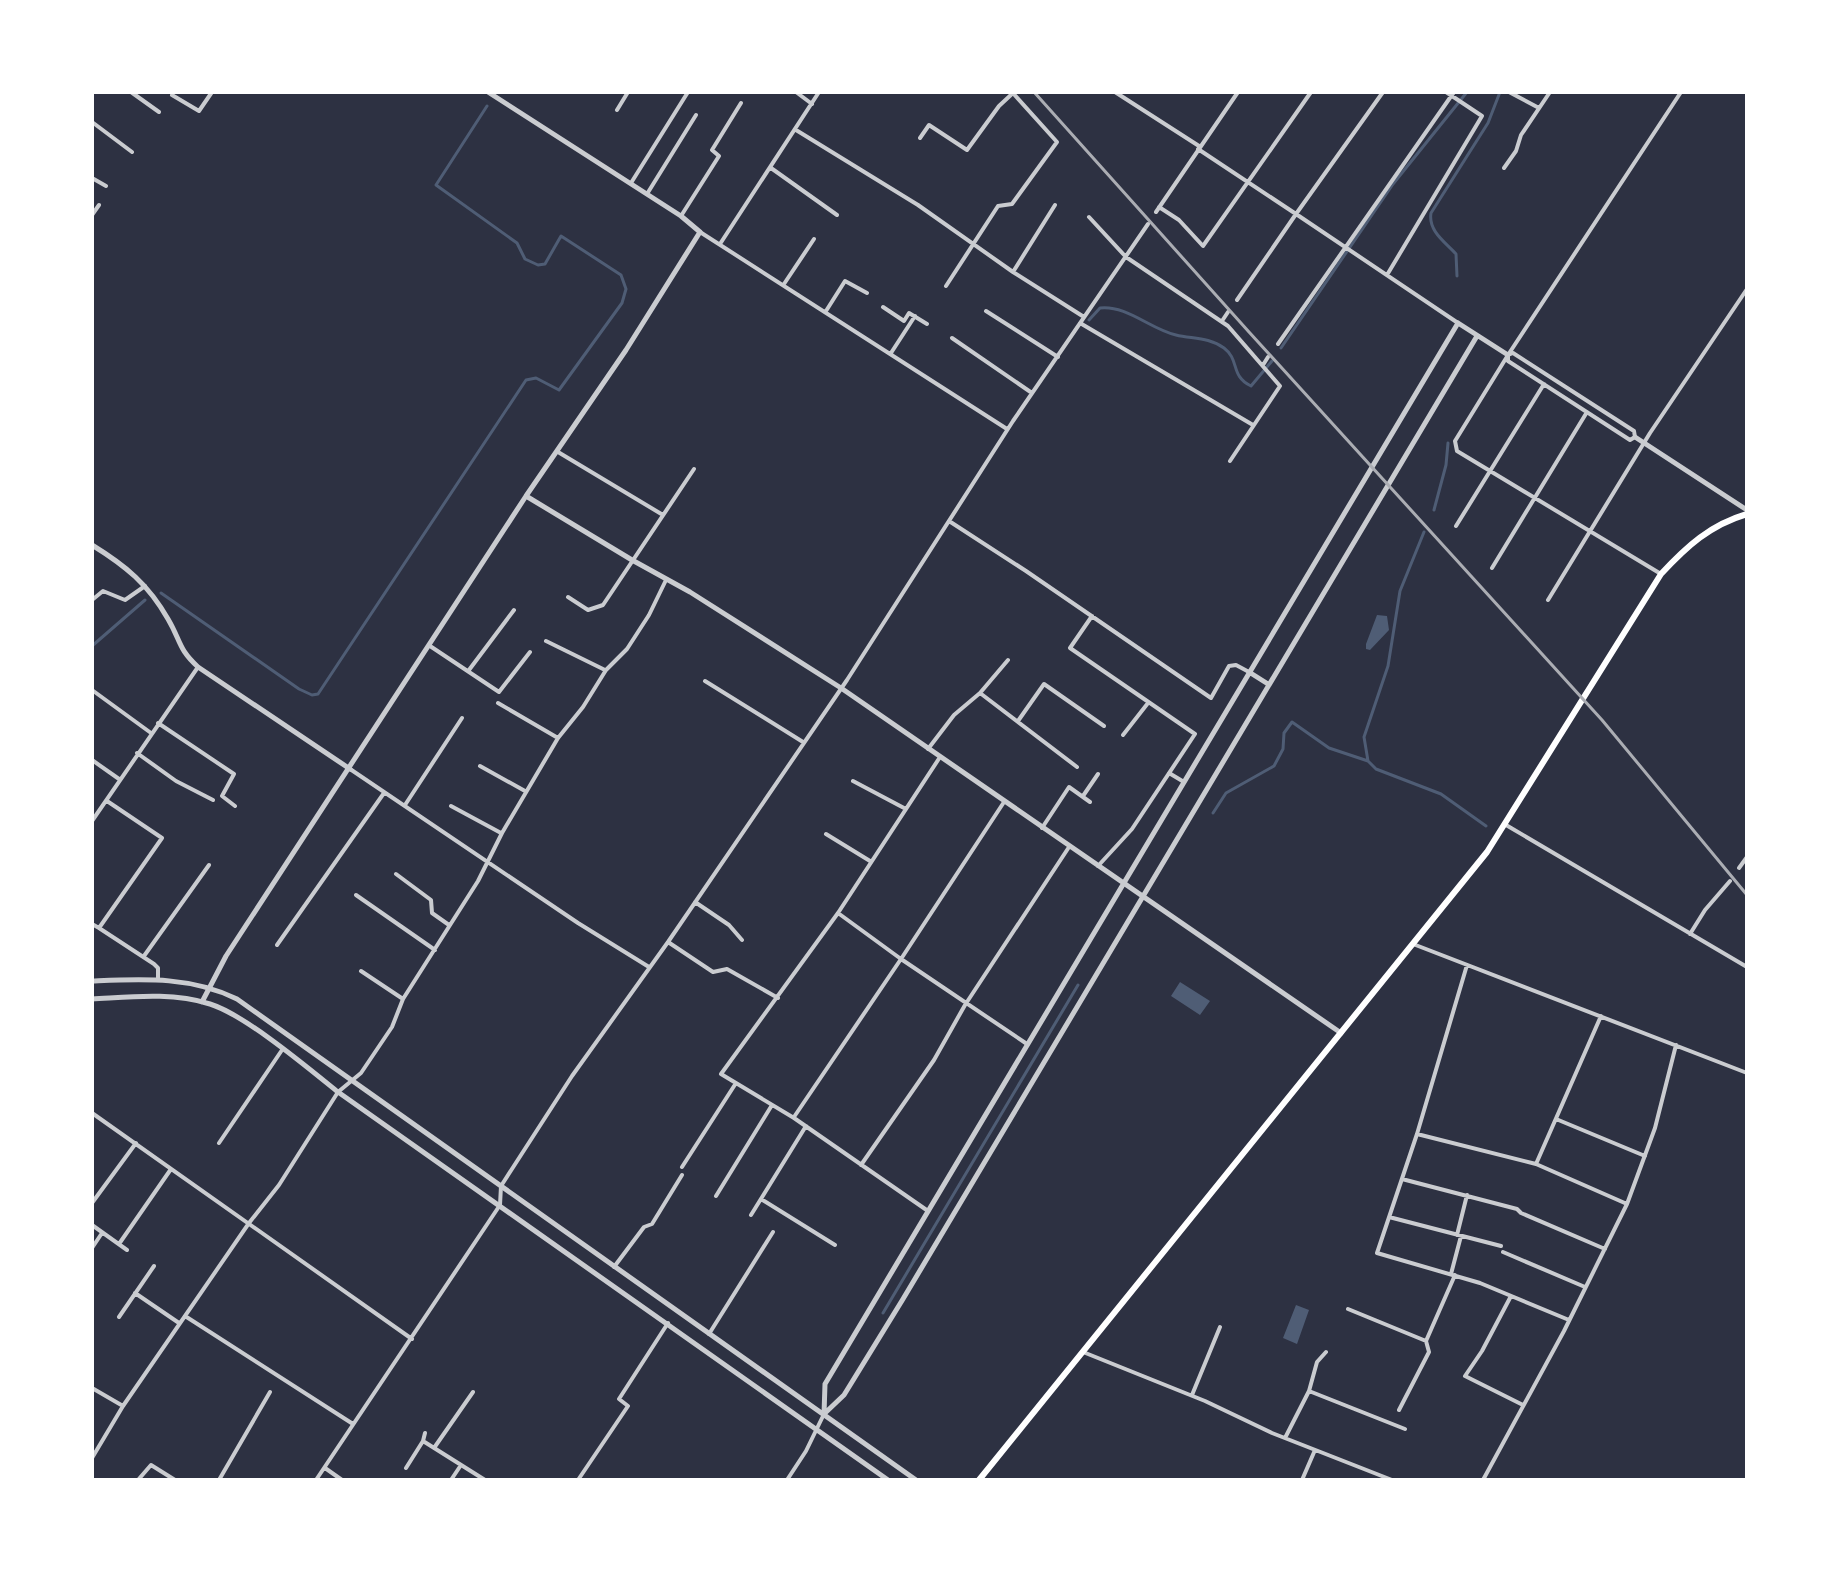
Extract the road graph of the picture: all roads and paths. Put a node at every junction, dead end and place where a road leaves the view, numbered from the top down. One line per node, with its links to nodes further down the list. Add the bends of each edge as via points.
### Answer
1 (131, 92): 22 (street)
2 (174, 92): 3 (street, via 199,111)
3 (212, 92)
4 (488, 92): 33 (street)
5 (628, 92): 21 (street)
6 (688, 92): 33 (street)
7 (796, 92): 19 (street)
8 (819, 92): 19 (street)
9 (1012, 92): 26 (street, via 967,150 929,125); 47 (street, via 1057,142 1012,204 998,206)
10 (1115, 92): 27 (street)
11 (1238, 92): 27 (street)
12 (1311, 92): 32 (street)
13 (1383, 92): 38 (street)
14 (1509, 92): 20 (street)
15 (1550, 92): 20 (street)
16 (1681, 92): 71 (street)
17 (1450, 93): 48 (street); 51 (street, via 1482,116)
18 (741, 103): 41 (street, via 712,150 719,156)
19 (812, 104): 25 (street)
20 (1539, 108): 30 (street)
21 (617, 110)
22 (159, 112)
23 (696, 115): 35 (street)
24 (92, 122): 28 (street)
25 (796, 130): 29 (street); 47 (street)
26 (920, 138)
27 (1199, 148): 32 (street); 32 (street, via 1157,210 1179,220 1203,246)
28 (132, 152)
29 (771, 168): 40 (street); 46 (street)
30 (1504, 168)
31 (92, 178): 34 (street)
32 (1247, 181): 38 (street)
33 (631, 183): 35 (street)
34 (106, 186)
35 (647, 194): 41 (street)
36 (99, 205): 39 (street)
37 (1055, 205): 50 (street)
38 (1296, 214): 48 (street); 56 (street)
39 (92, 215)
40 (837, 215)
41 (681, 216): 44 (street)
42 (1089, 217): 49 (street)
43 (1148, 224): 49 (street)
44 (700, 232): 46 (street); 82 (street)
45 (814, 239): 52 (street)
46 (720, 244): 52 (street)
47 (974, 245): 50 (street); 53 (street)
48 (1344, 248): 51 (street); 69 (street)
49 (1126, 257): 62 (street); 63 (street)
50 (1013, 272): 62 (street)
51 (1387, 275): 65 (street)
52 (784, 284): 58 (street)
53 (946, 286)
54 (1747, 289): 81 (street)
55 (867, 293): 58 (street, via 845,281)
56 (1237, 300)
57 (883, 307): 61 (street, via 904,321 909,313)
58 (826, 311): 70 (street)
59 (986, 311): 72 (street)
60 (1228, 312): 63 (street)
61 (915, 316): 66 (street); 70 (street)
62 (1084, 317): 64 (street)
63 (1222, 321): 74 (street)
64 (1080, 323): 72 (street); 78 (street)
65 (1458, 323): 67 (street); 111 (street)
66 (927, 324)
67 (1477, 336): 71 (street); 113 (street)
68 (952, 338): 76 (street)
69 (1278, 344)
70 (891, 353): 79 (street)
71 (1508, 355): 75 (street, via 1508,361); 80 (street, via 1513,353 1634,431); 85 (street, via 1455,441 1457,451)
72 (1058, 357): 76 (street)
73 (1268, 357): 74 (street)
74 (1265, 368): 78 (street, via 1280,386)
75 (1544, 384): 77 (street); 85 (street)
76 (1032, 393): 79 (street)
77 (1587, 412): 80 (street, via 1630,440); 87 (street)
78 (1253, 425): 83 (street)
79 (1008, 430): 90 (street)
80 (1635, 437): 81 (street)
81 (1644, 443): 88 (street); 92 (street)
82 (558, 452): 86 (street); 89 (street)
83 (1230, 461)
84 (694, 469): 89 (street)
85 (1491, 471): 87 (street); 91 (street)
86 (526, 496): 94 (street); 105 (street)
87 (1534, 497): 92 (street); 95 (street)
88 (1747, 512): 96 (main road, via 1706,532)
89 (663, 515): 94 (street)
90 (949, 521): 103 (street); 114 (street)
91 (1456, 526)
92 (1590, 531): 96 (street); 101 (street)
93 (92, 545): 98 (street)
94 (632, 560): 97 (street); 99 (street, via 603,605 588,610)
95 (1492, 568)
96 (1661, 574): 151 (main road)
97 (666, 580): 110 (street, via 627,649); 114 (street)
98 (145, 586): 100 (street, via 125,600 103,591); 108 (street, via 170,622 183,654)
99 (568, 597)
100 (92, 600)
101 (1548, 600)
102 (514, 610): 109 (street)
103 (1092, 616): 111 (street, via 1211,698 1229,666); 118 (street, via 1070,648)
104 (546, 641): 110 (street)
105 (430, 646): 109 (street); 133 (street)
106 (530, 652): 109 (street, via 499,692)
107 (1008, 660): 116 (street)
108 (198, 667): 121 (street); 133 (street)
109 (469, 670)
110 (606, 670): 125 (street)
111 (1249, 672): 113 (street); 138 (street)
112 (705, 681): 126 (street)
113 (1268, 684): 166 (street)
114 (841, 688): 126 (street); 127 (street)
115 (92, 690): 123 (street)
116 (980, 693): 120 (street); 127 (street, via 954,715)
117 (498, 703): 125 (street)
118 (1148, 703): 124 (street); 134 (street, via 1195,734)
119 (462, 718): 146 (street)
120 (1018, 721): 122 (street, via 1044,684); 132 (street)
121 (158, 723): 123 (street); 147 (street, via 234,774 222,796)
122 (1104, 726)
123 (151, 733): 128 (street)
124 (1123, 735)
125 (558, 738): 139 (street)
126 (803, 742): 167 (street)
127 (928, 749): 129 (street)
128 (137, 753): 136 (street); 142 (street)
129 (940, 757): 144 (street); 149 (street)
130 (92, 760): 136 (street)
131 (480, 766): 139 (street)
132 (1077, 767)
133 (350, 769): 140 (street); 186 (street)
134 (1169, 773): 138 (street); 160 (street, via 1132,829)
135 (1098, 774): 141 (street)
136 (120, 779): 143 (street)
137 (853, 781): 149 (street)
138 (1184, 782): 164 (street)
139 (525, 791): 153 (street)
140 (384, 793): 146 (street); 176 (street)
141 (1083, 796): 145 (street); 152 (street, via 1069,787)
142 (213, 800)
143 (106, 801): 150 (street); 171 (street, via 162,838)
144 (1004, 802): 152 (street); 179 (street)
145 (1090, 802)
146 (405, 805): 157 (street)
147 (235, 806)
148 (451, 806): 153 (street)
149 (905, 808): 158 (street)
150 (93, 818)
151 (1506, 825): 172 (street); 175 (main road)
152 (1042, 828): 155 (street)
153 (502, 833): 157 (street)
154 (826, 834): 158 (street)
155 (1069, 847): 160 (street); 191 (street)
156 (1747, 857): 161 (street)
157 (489, 861): 170 (street); 181 (street)
158 (870, 861): 168 (street)
159 (209, 865): 178 (street)
160 (1098, 866): 164 (street)
161 (1743, 867)
162 (396, 874): 170 (street, via 431,900 432,913)
163 (1730, 881): 172 (street)
164 (1123, 884): 166 (street); 194 (street)
165 (356, 895): 177 (street)
166 (1142, 897): 193 (street); 262 (street, via 844,1395)
167 (694, 902): 173 (street); 174 (street)
168 (838, 913): 179 (street); 187 (street)
169 (92, 924): 171 (street)
170 (449, 925): 177 (street)
171 (99, 928): 178 (street)
172 (1690, 934): 182 (street)
173 (742, 940)
174 (668, 942): 181 (street); 187 (street, via 713,972 727,969)
175 (1413, 944): 180 (street); 193 (main road)
176 (277, 945)
177 (435, 950): 189 (street)
178 (144, 956): 184 (street, via 158,968)
179 (901, 959): 191 (street); 203 (street)
180 (1467, 965): 192 (street); 206 (street)
181 (649, 967): 216 (street)
182 (1747, 967)
183 (361, 971): 189 (street)
184 (158, 979): 185 (street); 186 (street)
185 (92, 981)
186 (210, 987): 190 (street); 198 (street, via 251,1007)
187 (778, 998): 199 (street, via 721,1074)
188 (92, 999): 190 (street, via 156,996)
189 (403, 999): 198 (street, via 392,1027)
190 (202, 1002): 196 (street)
191 (965, 1005): 194 (street); 211 (street)
192 (1601, 1016): 195 (street); 204 (street)
193 (1341, 1033): 252 (main road)
194 (1027, 1044): 223 (street)
195 (1676, 1045): 197 (street); 209 (street)
196 (282, 1050): 200 (street); 208 (street)
197 (1747, 1073)
198 (352, 1082): 200 (street); 216 (street)
199 (736, 1083): 201 (street); 212 (street)
200 (338, 1092): 222 (street); 226 (street)
201 (772, 1105): 203 (street); 218 (street)
202 (92, 1113): 207 (street)
203 (794, 1118): 205 (street)
204 (1556, 1119): 209 (street); 210 (street)
205 (806, 1126): 211 (street); 219 (street)
206 (1417, 1134): 210 (street); 215 (street)
207 (136, 1143): 213 (street); 220 (street)
208 (219, 1143)
209 (1645, 1156): 221 (street)
210 (1536, 1164): 221 (street)
211 (861, 1165): 223 (street)
212 (682, 1167)
213 (171, 1169): 226 (street); 231 (street)
214 (682, 1175): 237 (street, via 652,1224 644,1227)
215 (1402, 1179): 217 (street); 225 (street)
216 (501, 1186): 222 (street); 237 (street)
217 (1467, 1195): 230 (street); 234 (street, via 1517,1209)
218 (716, 1196)
219 (761, 1199): 224 (street); 232 (street)
220 (92, 1203)
221 (1627, 1204): 234 (street)
222 (500, 1205): 247 (street); 250 (street)
223 (928, 1211): 262 (street, via 825,1384)
224 (751, 1215)
225 (1389, 1217): 230 (street); 238 (street, via 1377,1253)
226 (249, 1223): 243 (street); 250 (street)
227 (92, 1225): 229 (street)
228 (773, 1232): 249 (street)
229 (102, 1233): 231 (street); 233 (street)
230 (1459, 1235): 238 (street); 239 (street)
231 (119, 1244): 235 (street)
232 (835, 1245)
233 (92, 1248)
234 (1605, 1249): 239 (street)
235 (127, 1250)
236 (154, 1266): 240 (street)
237 (614, 1267): 249 (street)
238 (1453, 1274): 241 (street); 251 (street)
239 (1585, 1287): 245 (street)
240 (135, 1293): 244 (street); 246 (street)
241 (1511, 1296): 245 (street); 259 (street, via 1465,1376)
242 (1348, 1309): 251 (street)
243 (185, 1316): 246 (street); 263 (street)
244 (119, 1317)
245 (1569, 1320): 259 (street)
246 (179, 1323): 260 (street)
247 (668, 1323): 264 (street); 282 (street, via 619,1399 628,1406)
248 (1220, 1327): 258 (street)
249 (709, 1334): 262 (street)
250 (412, 1339): 263 (street)
251 (1426, 1341): 261 (street, via 1429,1352)
252 (1083, 1352): 258 (street); 286 (main road)
253 (1326, 1352): 255 (street, via 1317,1362)
254 (92, 1388): 260 (street)
255 (1309, 1391): 265 (street); 267 (street)
256 (270, 1392): 277 (street)
257 (473, 1392): 269 (street)
258 (1192, 1396): 267 (street)
259 (1523, 1405): 289 (street)
260 (123, 1406): 271 (street)
261 (1399, 1410)
262 (824, 1414): 264 (street); 285 (street)
263 (353, 1424): 273 (street)
264 (814, 1429): 283 (street); 284 (street)
265 (1405, 1429)
266 (425, 1433): 268 (street)
267 (1285, 1438): 270 (street)
268 (423, 1441): 269 (street); 274 (street)
269 (434, 1448): 272 (street)
270 (1315, 1450): 287 (street); 288 (street)
271 (92, 1458)
272 (461, 1465): 280 (street); 281 (street)
273 (325, 1468): 278 (street); 279 (street)
274 (406, 1468)
275 (138, 1480): 276 (street, via 151,1465)
276 (175, 1480)
277 (219, 1480)
278 (316, 1480)
279 (342, 1480)
280 (451, 1480)
281 (485, 1480)
282 (578, 1480)
283 (787, 1480)
284 (888, 1480)
285 (916, 1480)
286 (979, 1480)
287 (1302, 1480)
288 (1392, 1480)
289 (1483, 1480)

